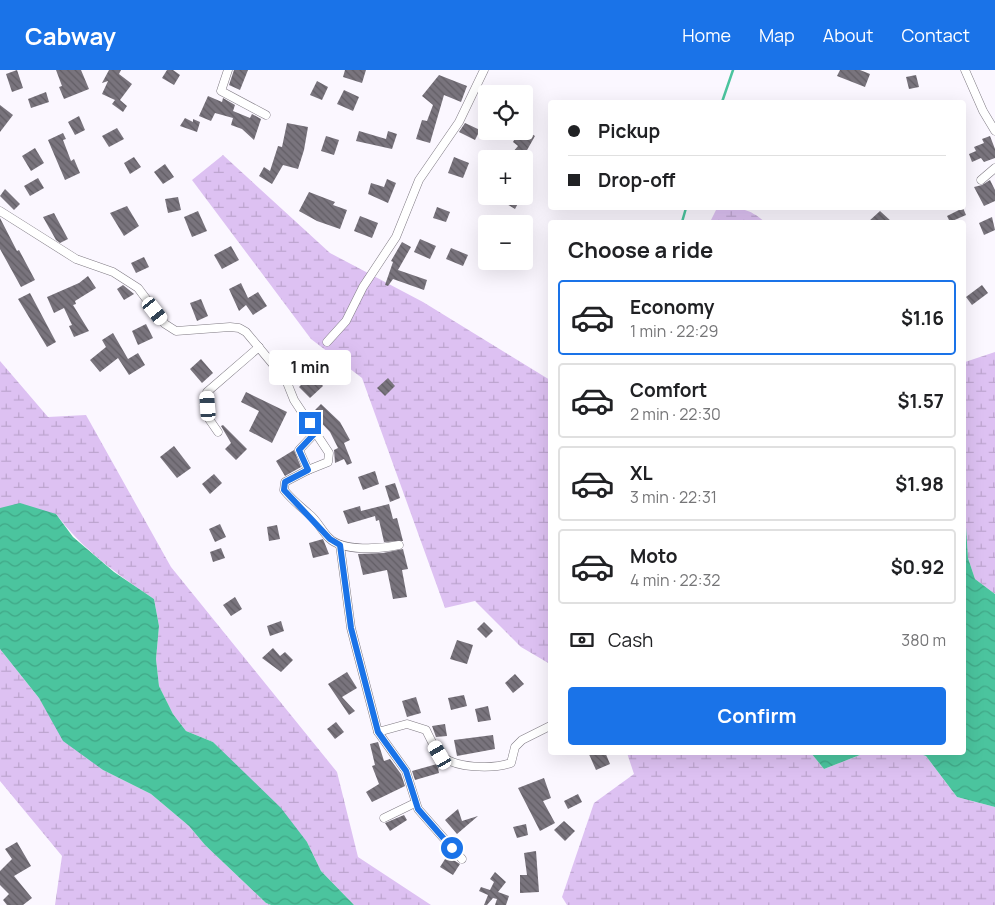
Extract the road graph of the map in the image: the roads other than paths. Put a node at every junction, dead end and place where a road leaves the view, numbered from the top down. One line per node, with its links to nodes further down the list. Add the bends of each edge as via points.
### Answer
1 (228, 70): 4 (street, via 221,91)
2 (484, 70): 9 (street, via 459,122 419,180 396,237 346,321)
3 (965, 70): 5 (street)
4 (266, 115)
5 (995, 130)
6 (995, 168): 7 (street)
7 (981, 180)
8 (0, 211): 10 (street, via 76,259 113,272 138,288 165,324 176,331 239,328)
9 (327, 342)
10 (259, 347): 11 (street, via 207,392 209,419); 12 (street, via 286,380 294,400)
11 (218, 432)
12 (316, 432): 13 (street, via 299,450); 13 (street, via 330,458 328,462)
13 (308, 470): 14 (street, via 291,477 285,482 284,490 330,539)
14 (340, 545): 15 (street, via 380,550); 17 (street, via 351,628)
15 (399, 545)
16 (548, 727): 17 (street, via 522,740 515,747 511,763 502,766 463,766 440,755 426,730 407,724)
17 (378, 732): 18 (street, via 406,771)
18 (415, 803): 19 (street); 20 (street, via 432,828)
19 (384, 818)
20 (462, 859)

